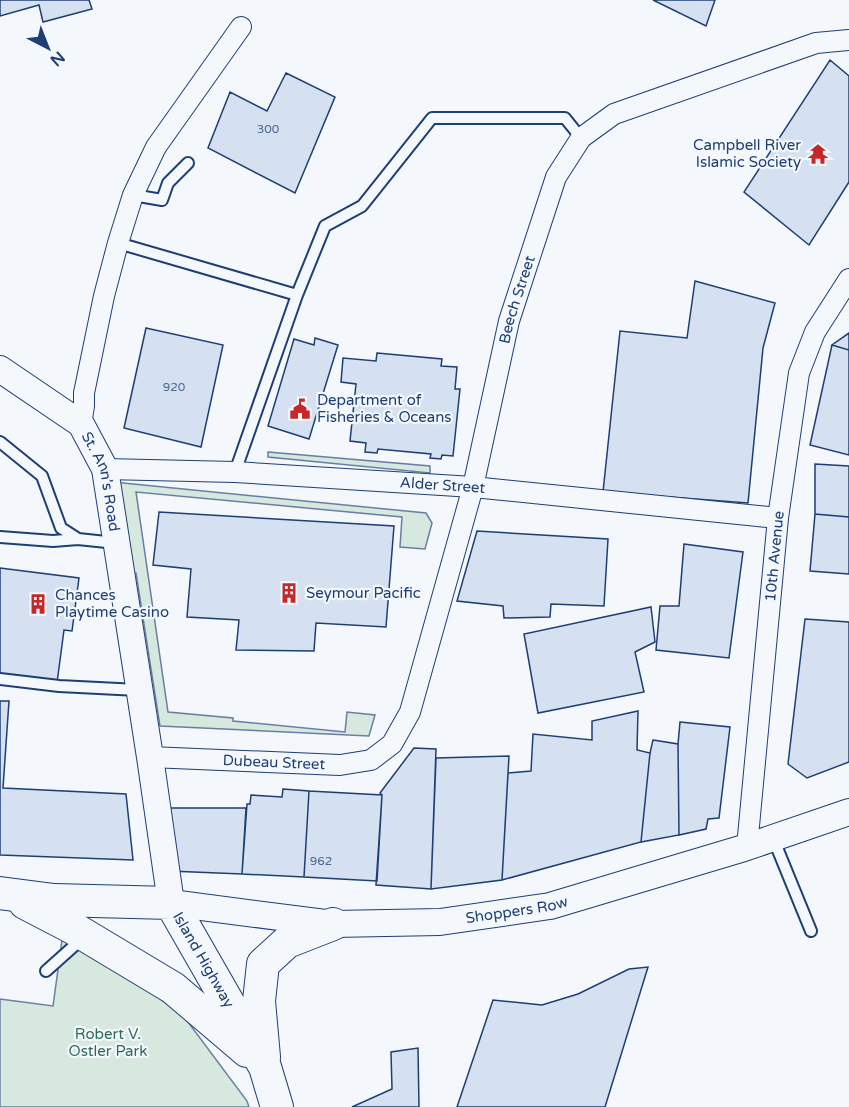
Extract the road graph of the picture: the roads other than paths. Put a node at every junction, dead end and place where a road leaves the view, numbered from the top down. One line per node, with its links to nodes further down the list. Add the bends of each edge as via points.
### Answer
1 (241, 27): 5 (street, St. Ann's Road, via 156,147)
2 (849, 39): 3 (street, Beech Street, via 816,43 614,114)
3 (581, 138): 8 (lane, via 565,118 432,118 362,206 325,226); 14 (street, Beech Street, via 556,177 509,321)
4 (188, 163): 5 (lane, via 168,183 162,200)
5 (134, 195): 6 (street, St. Ann's Road)
6 (118, 243): 8 (lane); 10 (street, St. Ann's Road, via 84,393)
7 (849, 279): 15 (street, 10th Avenue, via 815,332 799,373)
8 (297, 296): 13 (lane)
9 (0, 369): 10 (street)
10 (81, 424): 12 (street, St. Ann's Road)
11 (0, 442): 17 (lane, via 42,476 61,528)
12 (105, 469): 13 (street, Alder Street); 18 (street, St. Ann's Road)
13 (235, 472): 14 (street, Alder Street)
14 (473, 487): 15 (street, Alder Street); 21 (street, Beech Street, via 410,712)
15 (778, 518): 25 (street, 10th Avenue)
16 (0, 537): 17 (lane)
17 (78, 539): 18 (lane)
18 (117, 543): 20 (street, St. Ann's Road)
19 (0, 679): 20 (lane)
20 (139, 690): 22 (street, St. Ann's Road)
21 (392, 744): 22 (street, Dubeau Street, via 371,760 340,765)
22 (150, 757): 27 (street, St. Ann's Road)
23 (849, 812): 24 (street, Shoppers Row)
24 (773, 838): 25 (street, Shoppers Row); 29 (lane)
25 (747, 847): 28 (street, Shoppers Row, via 550,906 440,922)
26 (4, 894): 27 (main road, Island Highway, via 54,900); 30 (main road)
27 (171, 903): 28 (street, Shoppers Row); 32 (main road, Island Highway)
28 (333, 924): 32 (main road, via 287,942 263,964 259,1001)
29 (811, 931)
30 (86, 936): 31 (lane); 32 (main road, via 172,988)
31 (46, 971)
32 (265, 1066): 33 (main road, Island Highway)
33 (278, 1107)

